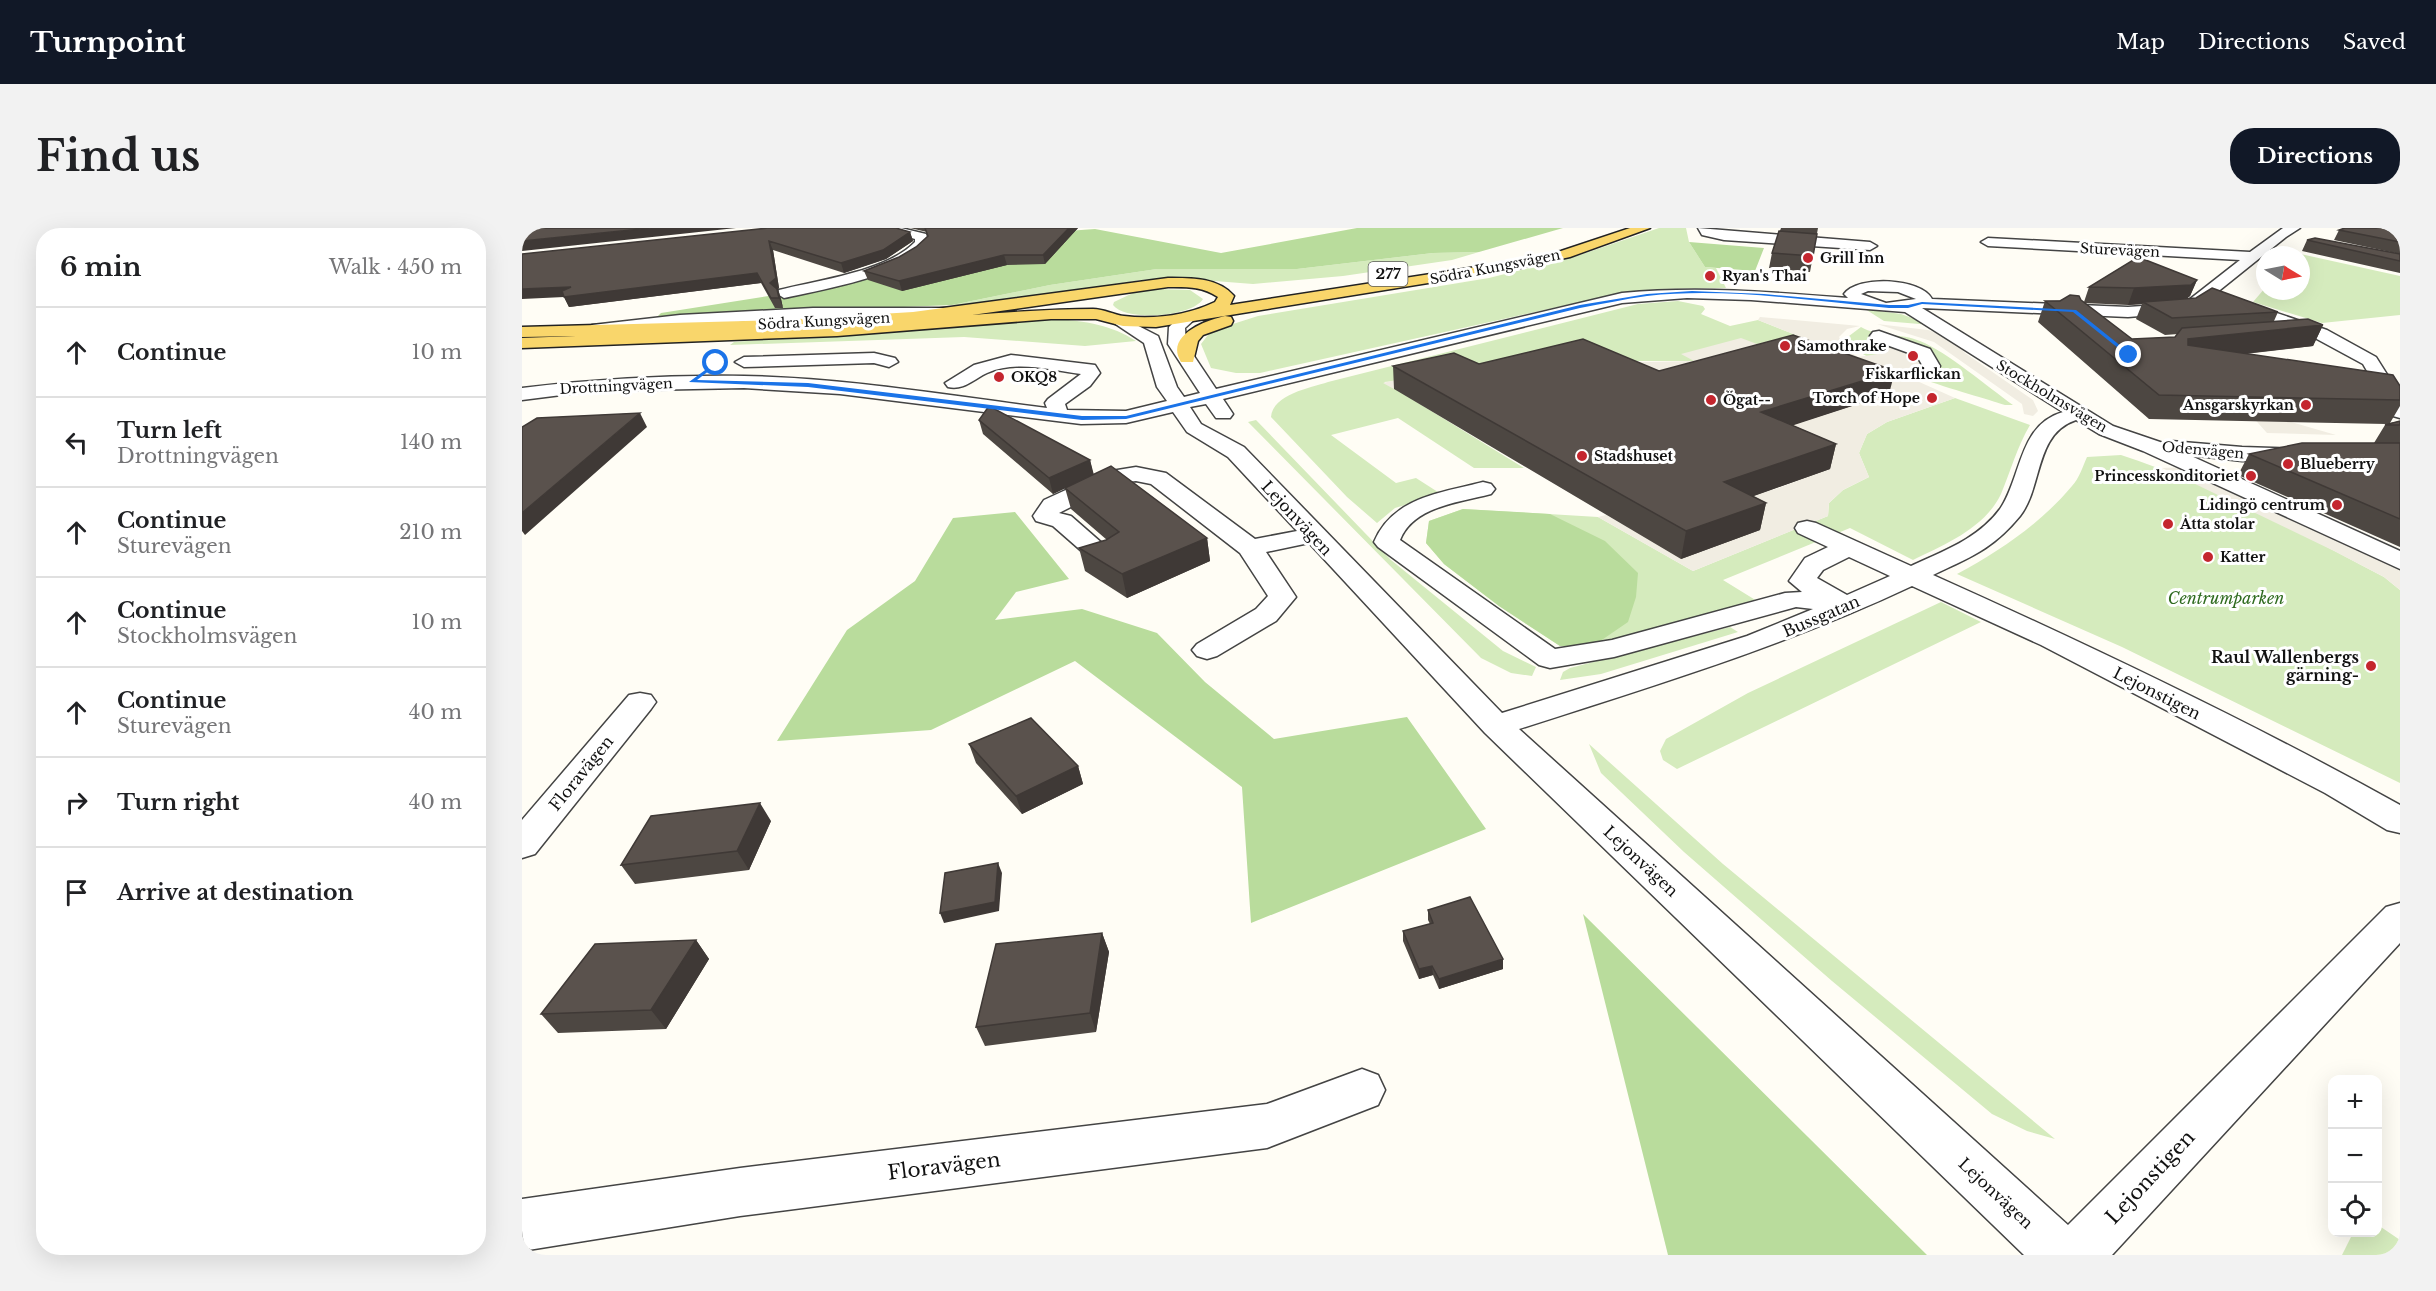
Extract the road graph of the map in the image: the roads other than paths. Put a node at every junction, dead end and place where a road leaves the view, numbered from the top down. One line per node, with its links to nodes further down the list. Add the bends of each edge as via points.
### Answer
1 (885, 228): 18 (street, via 921,237 919,248 876,268)
2 (1643, 228): 21 (main road, Södra Kungsvägen / 277, via 1515,265)
3 (1705, 228): 10 (street, via 1724,236)
4 (1865, 228): 10 (street)
5 (2263, 231): 6 (street)
6 (2288, 231): 7 (street); 11 (street)
7 (2307, 240)
8 (1988, 242): 11 (street, Sturevägen)
9 (1538, 244): 13 (main road, Södra Kungsvägen / 277, via 1406,272)
10 (1870, 246): 17 (street, via 1872,265)
11 (2253, 256): 22 (street)
12 (1887, 272): 23 (street, Stockholmsvägen)
13 (1290, 285)
14 (1123, 288): 15 (main road, Södra Kungsvägen, via 1179,282); 27 (main road, Södra Kungsvägen, via 1093,301 1090,308); 33 (main road, Södra Kungsvägen, via 946,314 870,320)
15 (1215, 288): 16 (main road, Södra Kungsvägen); 28 (main road, Södra Kungsvägen / 277, via 1226,295 1225,302)
16 (1235, 288)
17 (1860, 288): 20 (street); 23 (street, Stockholmsvägen, via 1886,286); 24 (street, Stockholmsvägen, via 1852,291 1854,298)
18 (784, 293)
19 (1692, 293): 20 (street); 30 (street, via 1743,308); 51 (street, via 1647,295 1580,307)
20 (1764, 295): 24 (street)
21 (1320, 297): 28 (main road, Södra Kungsvägen / 277); 38 (main road, via 1197,331 1187,343)
22 (2204, 297): 26 (street, via 2188,307); 34 (street)
23 (1913, 300): 24 (street, Stockholmsvägen); 25 (street); 30 (street, Stockholmsvägen)
24 (1880, 306)
25 (2074, 311): 26 (street); 31 (street)
26 (2108, 312): 32 (street)
27 (1097, 315): 29 (main road, Södra Kungsvägen / 277); 37 (main road, Södra Kungsvägen, via 1022,315 837,331)
28 (1194, 316): 29 (main road, Södra Kungsvägen / 277, via 1156,322); 38 (street, Lejonvägen, via 1177,327 1175,333)
29 (1119, 321): 52 (street, Lejonvägen, via 1152,340 1167,387)
30 (1946, 329): 54 (street, Stockholmsvägen)
31 (2098, 329)
32 (2140, 331)
33 (522, 332)
34 (2321, 333): 36 (street); 43 (street, via 2370,361)
35 (1879, 336): 41 (street, via 1924,353)
36 (2275, 336)
37 (522, 343)
38 (1187, 358): 51 (street, Lejonvägen)
39 (889, 362): 44 (street, via 874,357 722,363)
40 (2392, 363): 43 (street)
41 (1931, 366)
42 (2354, 366): 43 (street)
43 (2386, 378): 53 (street)
44 (691, 382): 48 (street, Drottningvägen, via 593,385); 50 (street, Drottningvägen, via 808,385)
45 (955, 383): 46 (street); 49 (street, via 981,369 1011,360 1089,369 1086,380); 50 (street)
46 (987, 387)
47 (1041, 393): 49 (street)
48 (522, 394)
49 (1063, 395): 55 (street, via 1055,403)
50 (927, 399): 55 (street, Drottningvägen)
51 (1211, 399): 52 (street, Drottningvägen); 57 (street, Lejonvägen, via 1228,421)
52 (1179, 406): 55 (street, Drottningvägen, via 1126,417); 57 (street, Lejonvägen, via 1194,428)
53 (2400, 411)
54 (2076, 414): 56 (street, Stockholmsvägen); 66 (street, Bussgatan, via 2063,418 2041,435 2011,511 1992,533 1980,543)
55 (1059, 415)
56 (2151, 446): 58 (street, Odenvägen, via 2242,454); 65 (street, Stockholmsvägen)
57 (1236, 452): 61 (street, Lejonvägen)
58 (2321, 454)
59 (1483, 489): 67 (street, via 1412,510 1394,524 1387,542 1550,659 1614,648 1795,599)
60 (1807, 528): 63 (street, Lejonstigen)
61 (1313, 535): 62 (street); 70 (street, Lejonvägen)
62 (1250, 548): 64 (street, via 1158,478 1136,474 1113,477 1052,505 1045,516 1062,521); 68 (street, via 1282,597 1266,615)
63 (1847, 548): 66 (street, Lejonstigen); 67 (street, via 1814,564 1802,581)
64 (1102, 556)
65 (2400, 561)
66 (1909, 577): 67 (street, Bussgatan); 71 (street, Lejonstigen, via 2051,639)
67 (1848, 605): 70 (street, Bussgatan, via 1757,642)
68 (1207, 650)
69 (640, 702): 72 (street, Floravägen)
70 (1496, 726): 76 (street, Lejonvägen)
71 (2400, 821)
72 (522, 845)
73 (2399, 920): 77 (street, Lejonstigen)
74 (1362, 1090): 75 (street, Floravägen, via 1267,1126 740,1192)
75 (522, 1225)
76 (2062, 1255)
77 (2076, 1255)

